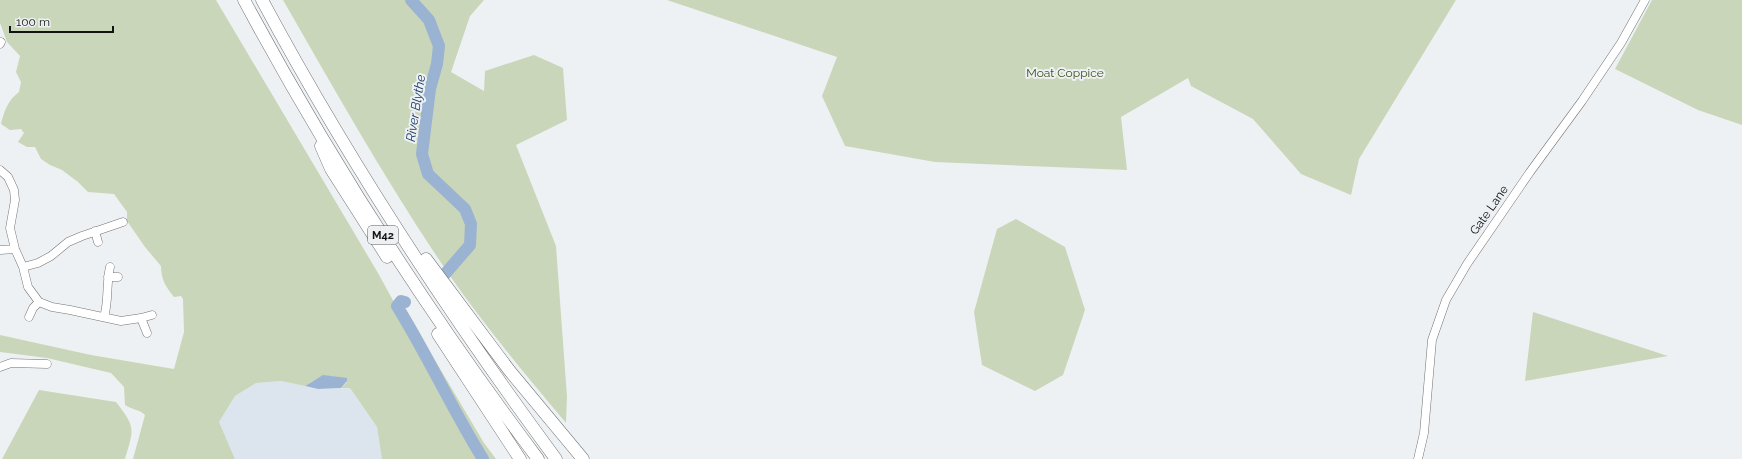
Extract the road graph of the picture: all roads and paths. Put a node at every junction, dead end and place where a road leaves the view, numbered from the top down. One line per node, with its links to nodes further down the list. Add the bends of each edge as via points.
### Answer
1 (244, 0): 4 (highway, M42)
2 (262, 0): 6 (highway, M42)
3 (1645, 0): 28 (street, Gate Lane, via 1582,101 1466,264 1446,300 1432,340 1424,433)
4 (293, 85): 24 (highway, via 331,169); 25 (highway, M42, via 401,263 490,394)
5 (0, 170): 10 (street, via 8,177 14,190 10,228)
6 (363, 175): 26 (highway, M42, via 507,393); 27 (highway, via 509,370)
7 (123, 222): 8 (street)
8 (95, 232): 9 (street); 12 (street, via 68,242 38,263)
9 (98, 242)
10 (15, 248): 11 (street); 12 (street)
11 (0, 250)
12 (23, 267): 16 (street, via 28,288)
13 (110, 267): 14 (street)
14 (108, 277): 15 (street); 19 (street)
15 (118, 278)
16 (39, 302): 18 (street); 19 (street)
17 (152, 315): 20 (street)
18 (29, 317)
19 (104, 317): 20 (street, via 122,321)
20 (141, 318): 21 (street)
21 (147, 333)
22 (48, 364): 23 (street, via 11,363)
23 (0, 367)
24 (520, 459)
25 (538, 459)
26 (556, 459)
27 (583, 459)
28 (1418, 459)

